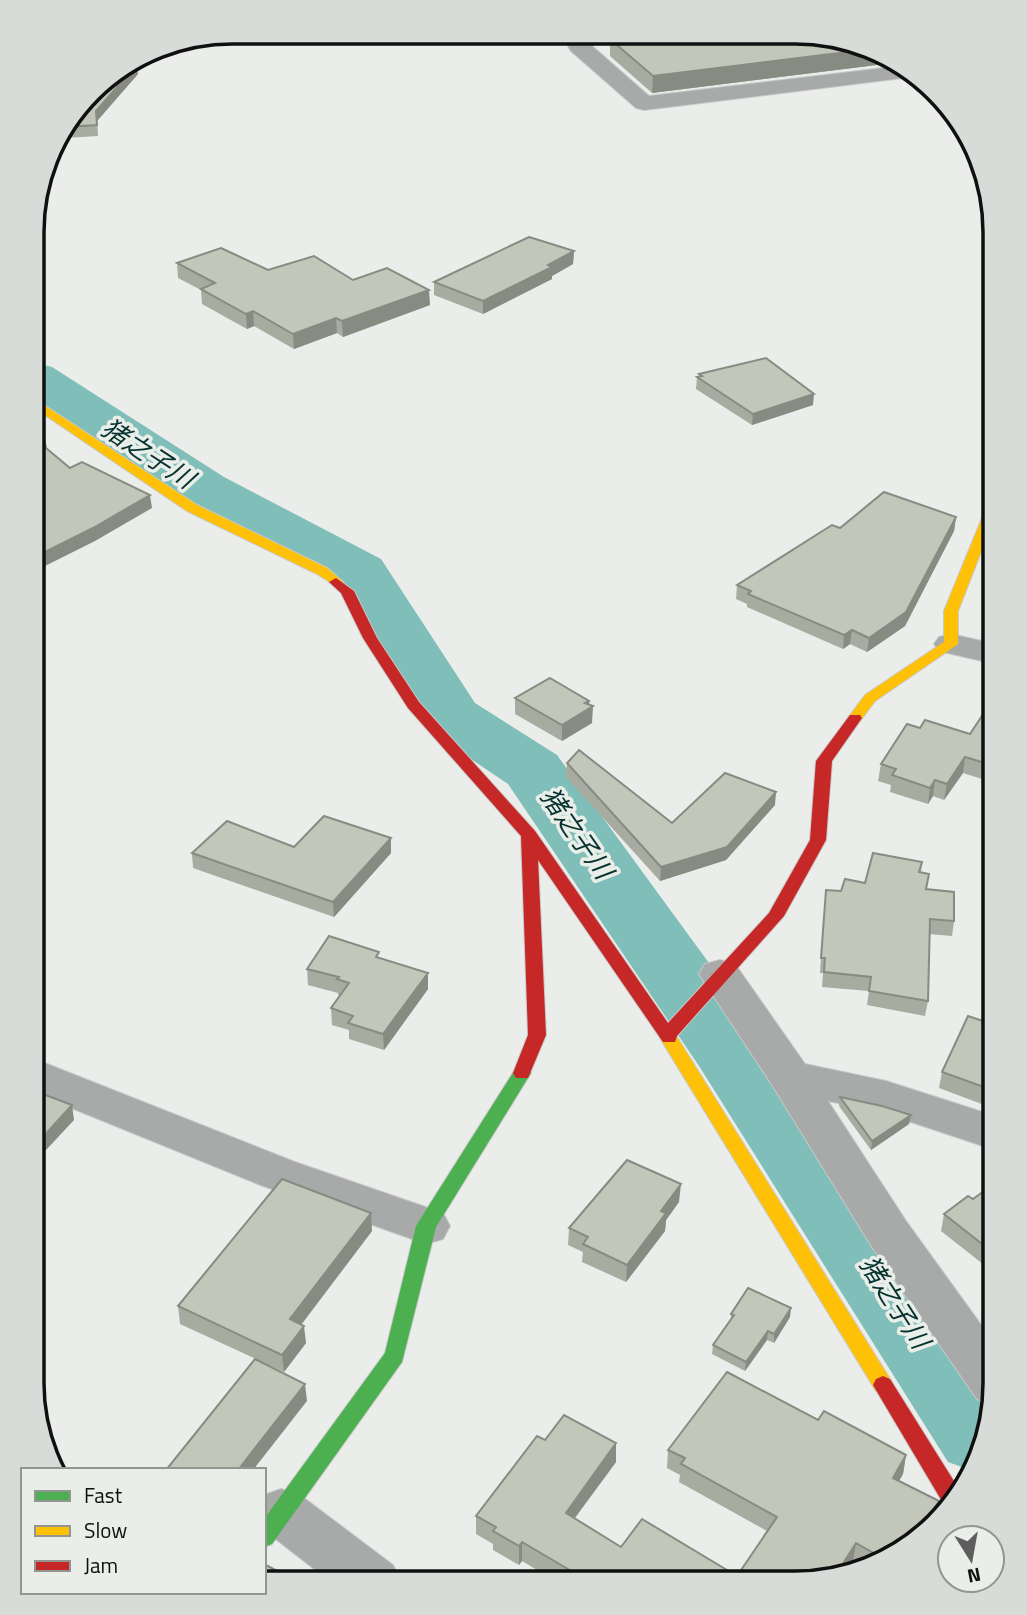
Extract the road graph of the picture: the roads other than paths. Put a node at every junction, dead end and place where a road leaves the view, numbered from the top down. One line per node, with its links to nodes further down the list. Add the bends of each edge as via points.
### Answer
1 (581, 44): 2 (street, via 644,103)
2 (895, 73)
3 (44, 410): 7 (street, via 192,508 323,571 347,591 370,638 413,705)
4 (983, 531): 5 (street, via 951,611)
5 (951, 644): 6 (street); 8 (street, via 870,698 824,761 818,840 776,916)
6 (983, 651)
7 (530, 835): 9 (street); 13 (street, via 537,1035 519,1080)
8 (715, 979): 9 (street); 10 (street)
9 (672, 1029): 15 (street)
10 (790, 1077): 12 (street, via 886,1097); 14 (street, via 889,1234)
11 (44, 1079): 13 (street, via 279,1174)
12 (983, 1129)
13 (426, 1226): 16 (street, via 395,1356)
14 (983, 1367)
15 (949, 1492)
16 (273, 1524): 17 (street)
17 (354, 1571)

